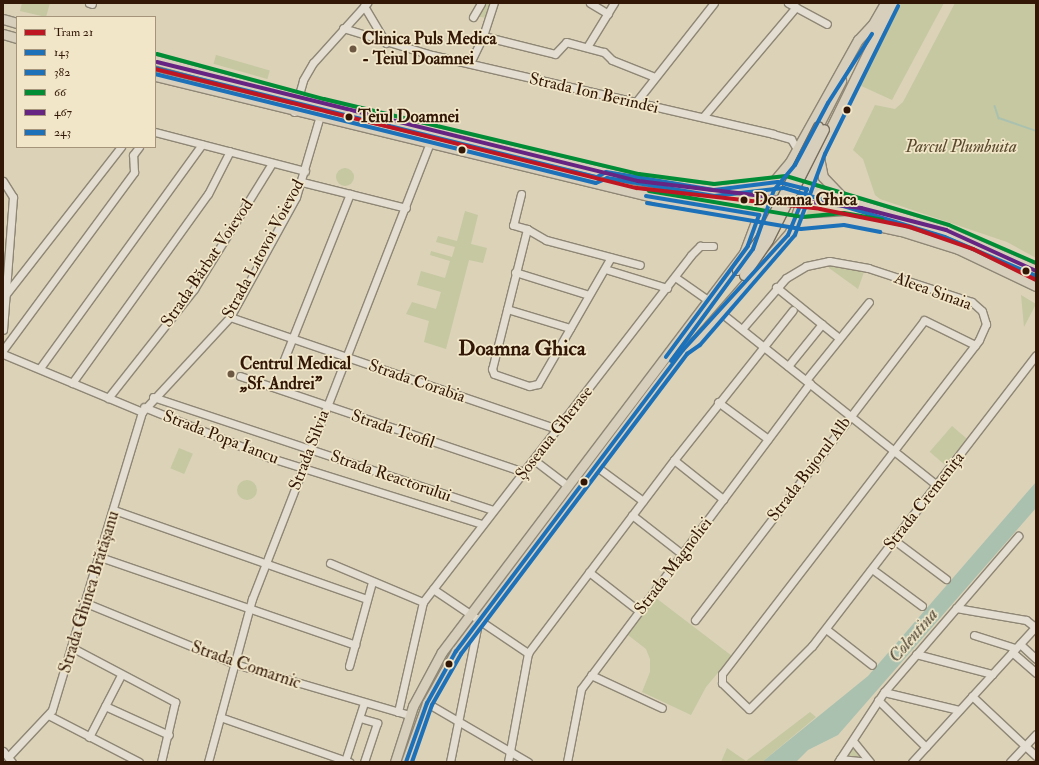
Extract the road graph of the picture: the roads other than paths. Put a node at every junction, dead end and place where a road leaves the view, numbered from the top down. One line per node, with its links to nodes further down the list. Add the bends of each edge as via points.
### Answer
1 (481, 3): 13 (street)
2 (494, 3): 18 (street)
3 (590, 3): 11 (street)
4 (614, 3): 11 (street)
5 (714, 3): 26 (street)
6 (788, 3): 10 (street)
7 (885, 3): 15 (main road)
8 (893, 3): 12 (main road)
9 (365, 5): 16 (street); 20 (street)
10 (796, 8): 14 (street); 31 (street)
11 (608, 14): 21 (street)
12 (886, 15): 22 (main road); 40 (main road)
13 (473, 17)
14 (828, 24)
15 (872, 25): 22 (main road); 38 (main road, via 858,40)
16 (343, 28): 20 (street, Strada Ion Berindei); 27 (street, via 311,66)
17 (3, 34): 19 (main road)
18 (483, 36): 21 (street, via 555,54 566,42); 24 (street)
19 (16, 38)
20 (386, 42): 24 (street, Strada Ion Berindei)
21 (588, 47): 26 (street)
22 (861, 51): 81 (main road, bridge, via 740,273)
23 (156, 60): 27 (main road)
24 (470, 63): 28 (street, Strada Ion Berindei)
25 (156, 76): 30 (main road)
26 (655, 77): 28 (street)
27 (297, 99): 29 (main road); 30 (street)
28 (636, 102): 31 (street, Strada Ion Berindei)
29 (323, 105): 32 (street, Strada Litovoi Voievod); 46 (main road, via 660,184 722,190)
30 (294, 112): 32 (main road)
31 (703, 117): 38 (street, Strada Ion Berindei, via 791,140)
32 (320, 119): 35 (main road); 43 (street, Strada Litovoi Voievod)
33 (156, 132): 34 (street)
34 (202, 144): 39 (street); 88 (street)
35 (429, 145): 51 (street, Strada Silvia); 52 (main road, via 642,195)
36 (138, 148): 41 (street)
37 (120, 149): 41 (street); 65 (street)
38 (797, 149): 46 (main road)
39 (230, 152): 42 (street); 91 (street, via 208,194)
40 (820, 152): 47 (main road); 50 (main road, via 823,177)
41 (133, 155): 82 (street, via 134,172)
42 (272, 163): 43 (street); 93 (street, Strada Bărbat Voievod, via 194,290)
43 (305, 171): 45 (street, Strada Litovoi Voievod)
44 (3, 182): 65 (street, via 13,196)
45 (302, 182): 48 (street); 72 (street, Strada Litovoi Voievod)
46 (772, 183): 47 (main road, via 785,182); 52 (main road)
47 (807, 189): 50 (main road); 53 (main road)
48 (350, 194): 51 (street); 78 (street)
49 (521, 194): 54 (street, via 513,225)
50 (850, 203): 59 (main road, via 954,234)
51 (406, 208): 85 (street, Strada Silvia)
52 (759, 215): 53 (main road); 67 (main road, via 748,246)
53 (794, 222): 62 (main road, via 850,220 901,231 958,249); 71 (main road, via 788,235)
54 (526, 229): 56 (street, via 546,240); 60 (street)
55 (713, 246): 61 (street, Șoseaua Gherase, via 697,248)
56 (611, 257): 57 (street); 58 (street)
57 (640, 265)
58 (605, 269): 64 (street); 66 (street)
59 (1036, 269)
60 (515, 272): 66 (street); 69 (street)
61 (675, 277): 64 (street, Șoseaua Gherase); 67 (street)
62 (1036, 286)
63 (776, 287): 73 (street); 75 (street, Aleea Sinaia); 79 (street, Aleea Sinaia, via 790,274 817,262 840,261 868,268 976,305 986,324)
64 (667, 288): 98 (street, Șoseaua Gherase)
65 (6, 294): 76 (street)
66 (589, 294): 74 (street)
67 (706, 300): 81 (main road)
68 (870, 302): 77 (street, Strada Magnoliei)
69 (507, 309): 74 (street); 74 (street, via 492,372 529,386 540,381)
70 (793, 310): 80 (street)
71 (720, 312): 75 (street); 81 (main road)
72 (230, 317): 78 (street, Strada Corabia); 92 (street, Strada Litovoi Voievod)
73 (822, 324): 77 (street); 87 (street)
74 (570, 328)
75 (742, 329): 80 (street)
76 (3, 330)
77 (840, 338): 90 (street, Strada Magnoliei)
78 (293, 339): 85 (street, Strada Corabia); 86 (street)
79 (975, 345): 97 (street, Strada Bujorul Alb, via 924,320); 101 (street, Aleea Sinaia)
80 (763, 346): 87 (street); 94 (street)
81 (680, 347): 104 (main road); 108 (main road)
82 (3, 350)
83 (3, 354): 88 (street, Strada Popa Iancu)
84 (1036, 355): 107 (street, Strada Cremenița)
85 (347, 357): 95 (street, Strada Silvia); 98 (street, Strada Corabia)
86 (284, 362)
87 (788, 366): 90 (street)
88 (40, 368): 91 (street, Strada Popa Iancu)
89 (240, 376): 95 (street, Strada Teofil)
90 (808, 382): 97 (street); 99 (street, Strada Magnoliei)
91 (72, 383): 93 (street, Strada Popa Iancu)
92 (153, 397): 96 (street, Strada Litovoi Voievod); 100 (street, Strada Reactorului)
93 (108, 398): 96 (street, Strada Popa Iancu)
94 (718, 402): 99 (street); 103 (street)
95 (327, 406): 100 (street, Strada Silvia); 106 (street, Strada Teofil)
96 (143, 409): 105 (street, Strada Popa Iancu); 111 (street, Strada Ghinea Brătășanu)
97 (849, 415): 101 (street); 134 (street, Strada Bujorul Alb)
98 (558, 429): 102 (street, Șoseaua Gherase)
99 (768, 439): 109 (street, Strada Magnoliei)
100 (310, 448): 105 (street, Strada Silvia); 112 (street, Strada Reactorului)
101 (894, 451): 107 (street); 143 (street, Aleea Sinaia)
102 (534, 460): 106 (street, Șoseaua Gherase); 108 (street)
103 (674, 460): 109 (street); 110 (street)
104 (597, 467): 110 (street); 135 (main road)
105 (303, 468): 114 (street, Strada Popa Iancu); 120 (street, Strada Silvia)
106 (524, 472): 112 (street, Șoseaua Gherase)
107 (937, 485): 116 (street, Strada Cremenița)
108 (568, 486): 133 (main road)
109 (723, 499): 117 (street, Strada Magnoliei)
110 (643, 501): 113 (street)
111 (114, 510): 118 (street, Strada Ghinea Brătășanu); 120 (street)
112 (492, 510): 114 (street, Șoseaua Gherase)
113 (632, 515): 117 (street); 122 (street)
114 (482, 524): 125 (street, Șoseaua Gherase)
115 (1018, 536): 130 (street)
116 (894, 540): 121 (street, Strada Cremenița); 123 (street)
117 (682, 554): 132 (street, Strada Magnoliei)
118 (100, 557): 128 (street, Strada Ghinea Brătășanu); 131 (street)
119 (330, 563): 124 (street)
120 (265, 564): 126 (street); 131 (street, Strada Silvia)
121 (872, 568): 129 (street); 137 (street, Strada Cremenița)
122 (588, 572): 132 (street); 142 (street)
123 (946, 579)
124 (372, 582): 126 (street); 127 (street)
125 (433, 589): 127 (street, Șoseaua Gherase); 133 (street)
126 (367, 599): 139 (street)
127 (423, 602): 161 (street, Șoseaua Gherase)
128 (86, 603): 140 (street, Strada Ghinea Brătășanu); 146 (street, Strada Comarnic)
129 (922, 606)
130 (956, 608): 136 (street, via 1026,620); 144 (street)
131 (248, 611): 139 (street); 146 (street, Strada Silvia)
132 (639, 611): 152 (street, Strada Magnoliei)
133 (469, 615): 135 (street); 163 (main road, via 437,659)
134 (695, 620)
135 (479, 621): 142 (street); 157 (main road, via 448,663); 166 (street)
136 (1036, 626): 141 (street)
137 (826, 629): 143 (street, Strada Cremenița, via 752,709 720,679); 147 (street)
138 (974, 635): 141 (street)
139 (355, 645): 148 (street)
140 (71, 647): 150 (street); 162 (street, Strada Ghinea Brătășanu)
141 (1016, 648): 145 (street); 149 (street); 151 (street)
142 (528, 652): 173 (street)
143 (736, 654)
144 (916, 654): 151 (street); 153 (street)
145 (1036, 659)
146 (234, 664): 156 (street, Strada Comarnic); 164 (street, Strada Silvia)
147 (872, 665)
148 (350, 666)
149 (1036, 673)
150 (121, 674): 158 (street); 168 (street, via 175,702)
151 (992, 674): 154 (street)
152 (591, 675): 159 (street); 188 (street, Strada Magnoliei, via 581,689)
153 (884, 692): 155 (street); 160 (street)
154 (972, 696): 160 (street); 171 (street)
155 (878, 700): 170 (street); 172 (street)
156 (364, 703): 161 (street, Strada Comarnic); 165 (street)
157 (427, 703): 166 (street); 184 (main road)
158 (105, 706): 168 (street); 169 (street)
159 (662, 708)
160 (959, 710): 172 (street)
161 (398, 712): 163 (street, Strada Comarnic)
162 (50, 716): 169 (street); 175 (street, Strada Ghinea Brătășanu)
163 (409, 716): 183 (main road)
164 (220, 717): 178 (street); 181 (street, Strada Silvia)
165 (360, 718): 178 (street); 182 (street, via 377,723)
166 (458, 721): 173 (street); 185 (street)
167 (1036, 734): 171 (street)
168 (169, 735): 180 (street)
169 (89, 737): 179 (street)
170 (853, 741): 176 (street); 189 (street)
171 (1025, 746): 174 (street); 190 (street)
172 (926, 747): 177 (street)
173 (510, 752): 186 (street); 187 (street)
174 (1036, 756)
175 (8, 757)
176 (839, 760): 189 (street)
177 (916, 760)
178 (347, 761)
179 (139, 762)
180 (161, 762)
181 (208, 762)
182 (364, 762)
183 (397, 762)
184 (406, 762)
185 (450, 762)
186 (508, 762)
187 (528, 762)
188 (567, 762)
189 (870, 762)
190 (1010, 762)

